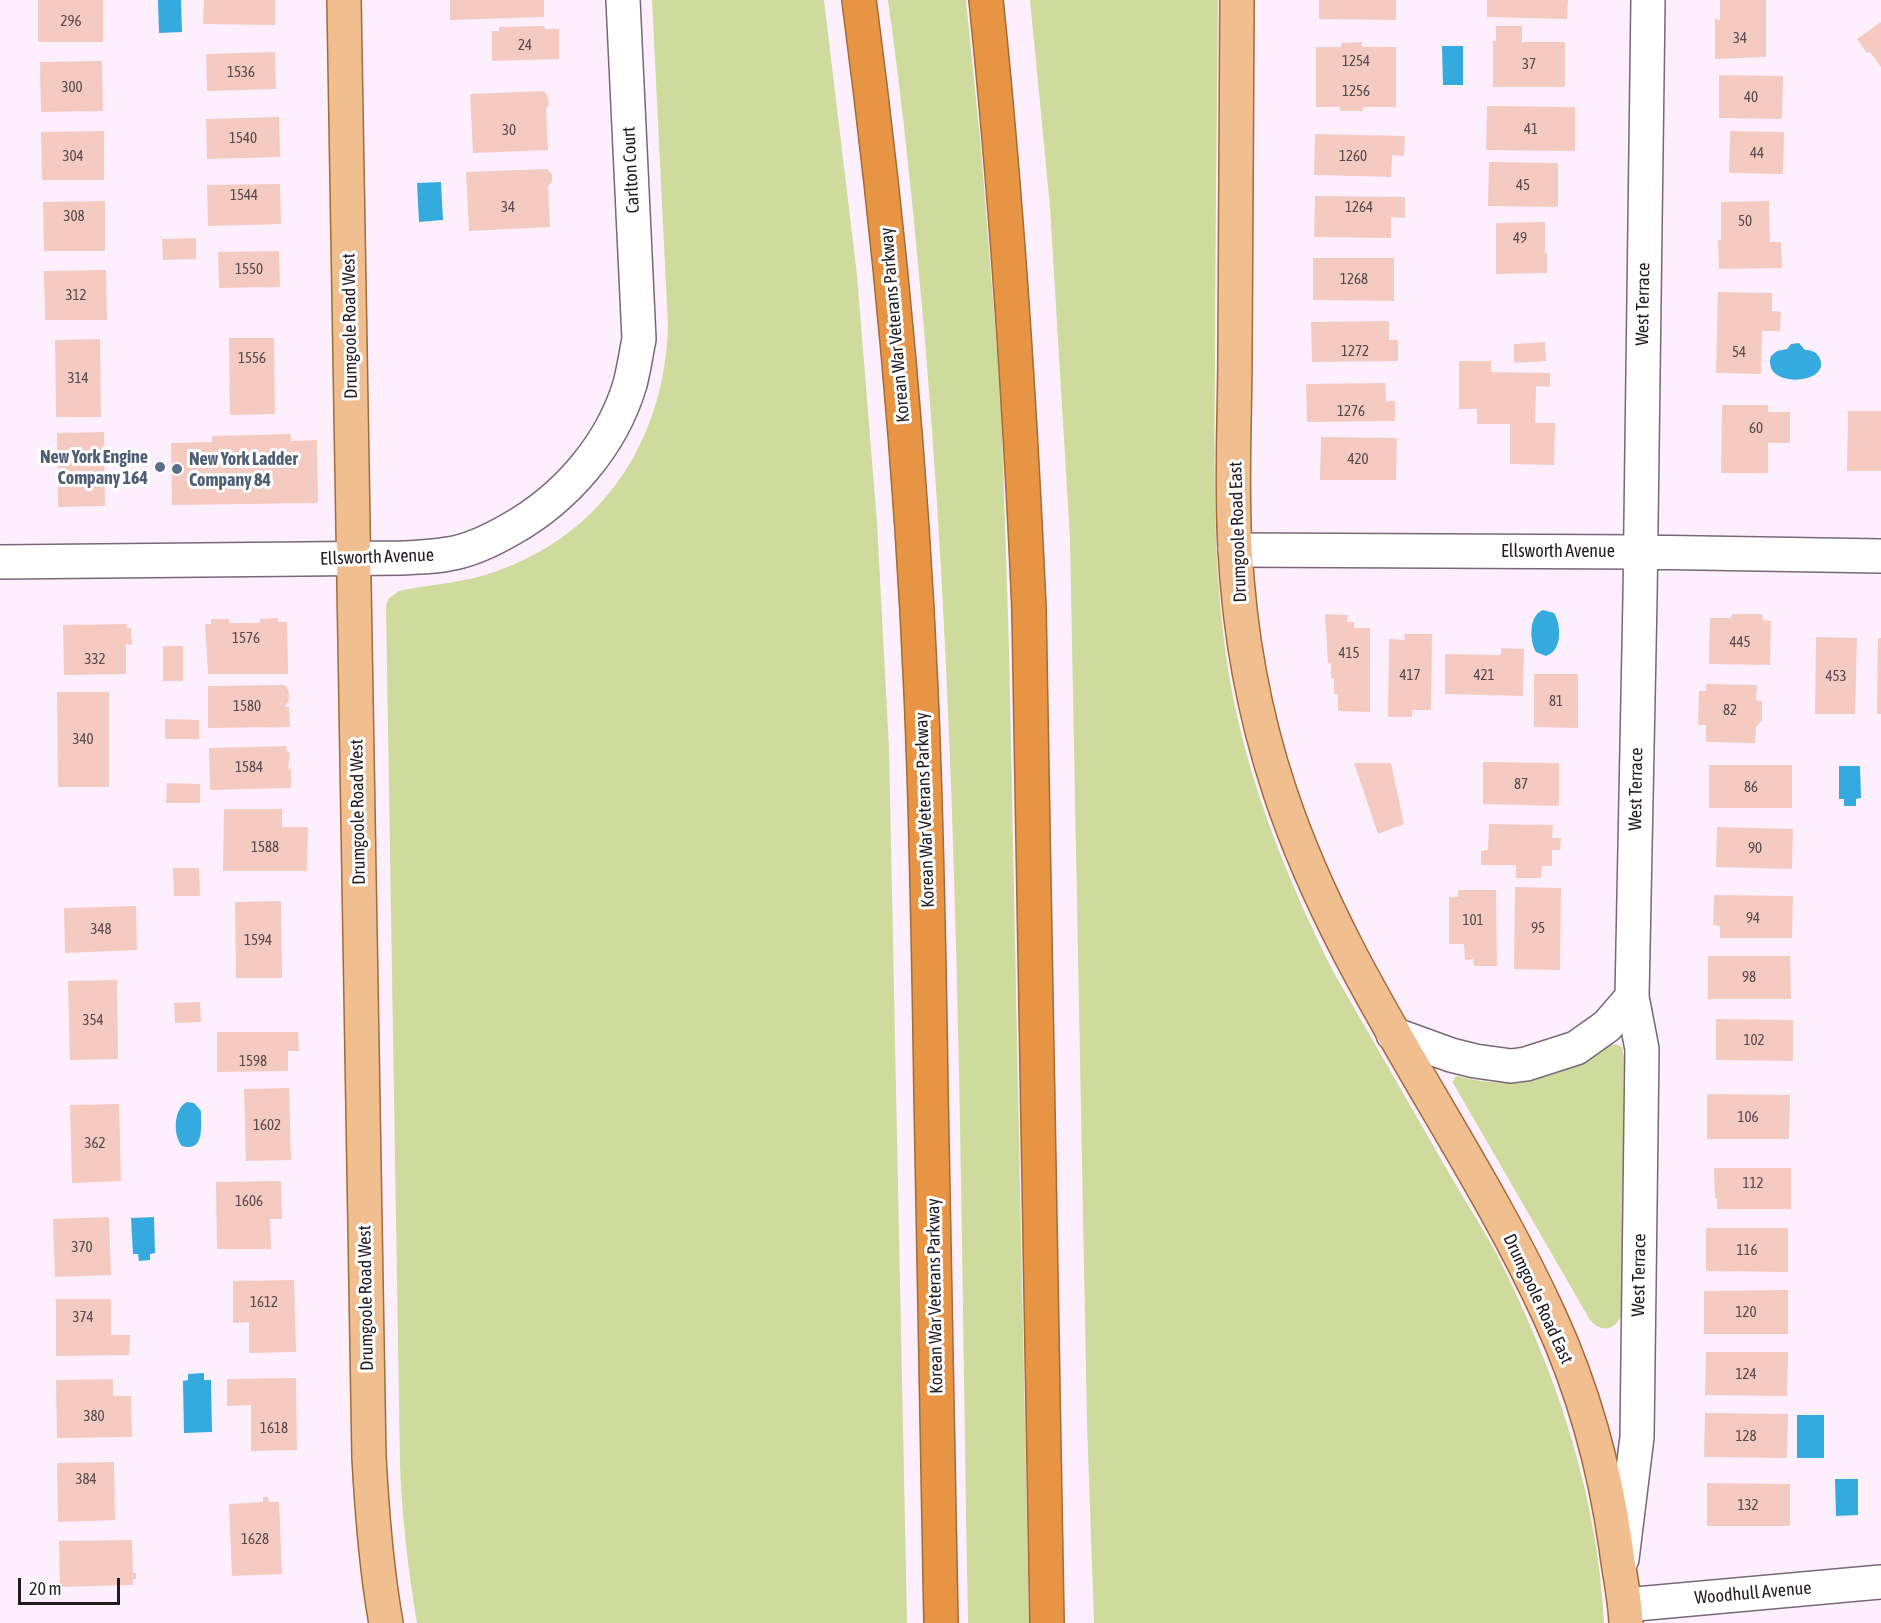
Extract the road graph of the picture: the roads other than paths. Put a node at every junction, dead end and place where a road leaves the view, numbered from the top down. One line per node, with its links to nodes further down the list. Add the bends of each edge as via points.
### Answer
1 (344, 0): 11 (main road, Drumgoole Road West)
2 (623, 0): 7 (street, Carlton Court)
3 (859, 0): 18 (highway, Korean War Veterans Parkway, via 898,357 921,690)
4 (986, 0): 19 (highway, via 1009,244 1029,609)
5 (1237, 0): 8 (main road, Drumgoole Road East)
6 (1648, 0): 9 (street, West Terrace)
7 (639, 339): 11 (street, Ellsworth Avenue, via 629,385 614,422 590,462 564,491 531,518 489,541 450,554)
8 (1235, 550): 9 (street, Ellsworth Avenue); 14 (main road, Drumgoole Road East, via 1247,659 1279,789 1327,912)
9 (1640, 552): 10 (street, Ellsworth Avenue); 13 (street, West Terrace)
10 (1881, 556)
11 (354, 558): 12 (street, Ellsworth Avenue); 17 (main road, Drumgoole Road West, via 369,1457 372,1521)
12 (0, 562)
13 (1632, 997): 14 (street, via 1607,1026 1576,1048 1526,1065 1451,1056); 16 (street, West Terrace, via 1642,1049 1637,1437)
14 (1393, 1034): 16 (main road, Drumgoole Road East, via 1489,1199 1550,1317 1594,1444 1611,1511)
15 (1881, 1582): 16 (street, Woodhull Avenue)
16 (1624, 1602)
17 (386, 1623)
18 (941, 1623)
19 (1047, 1623)

